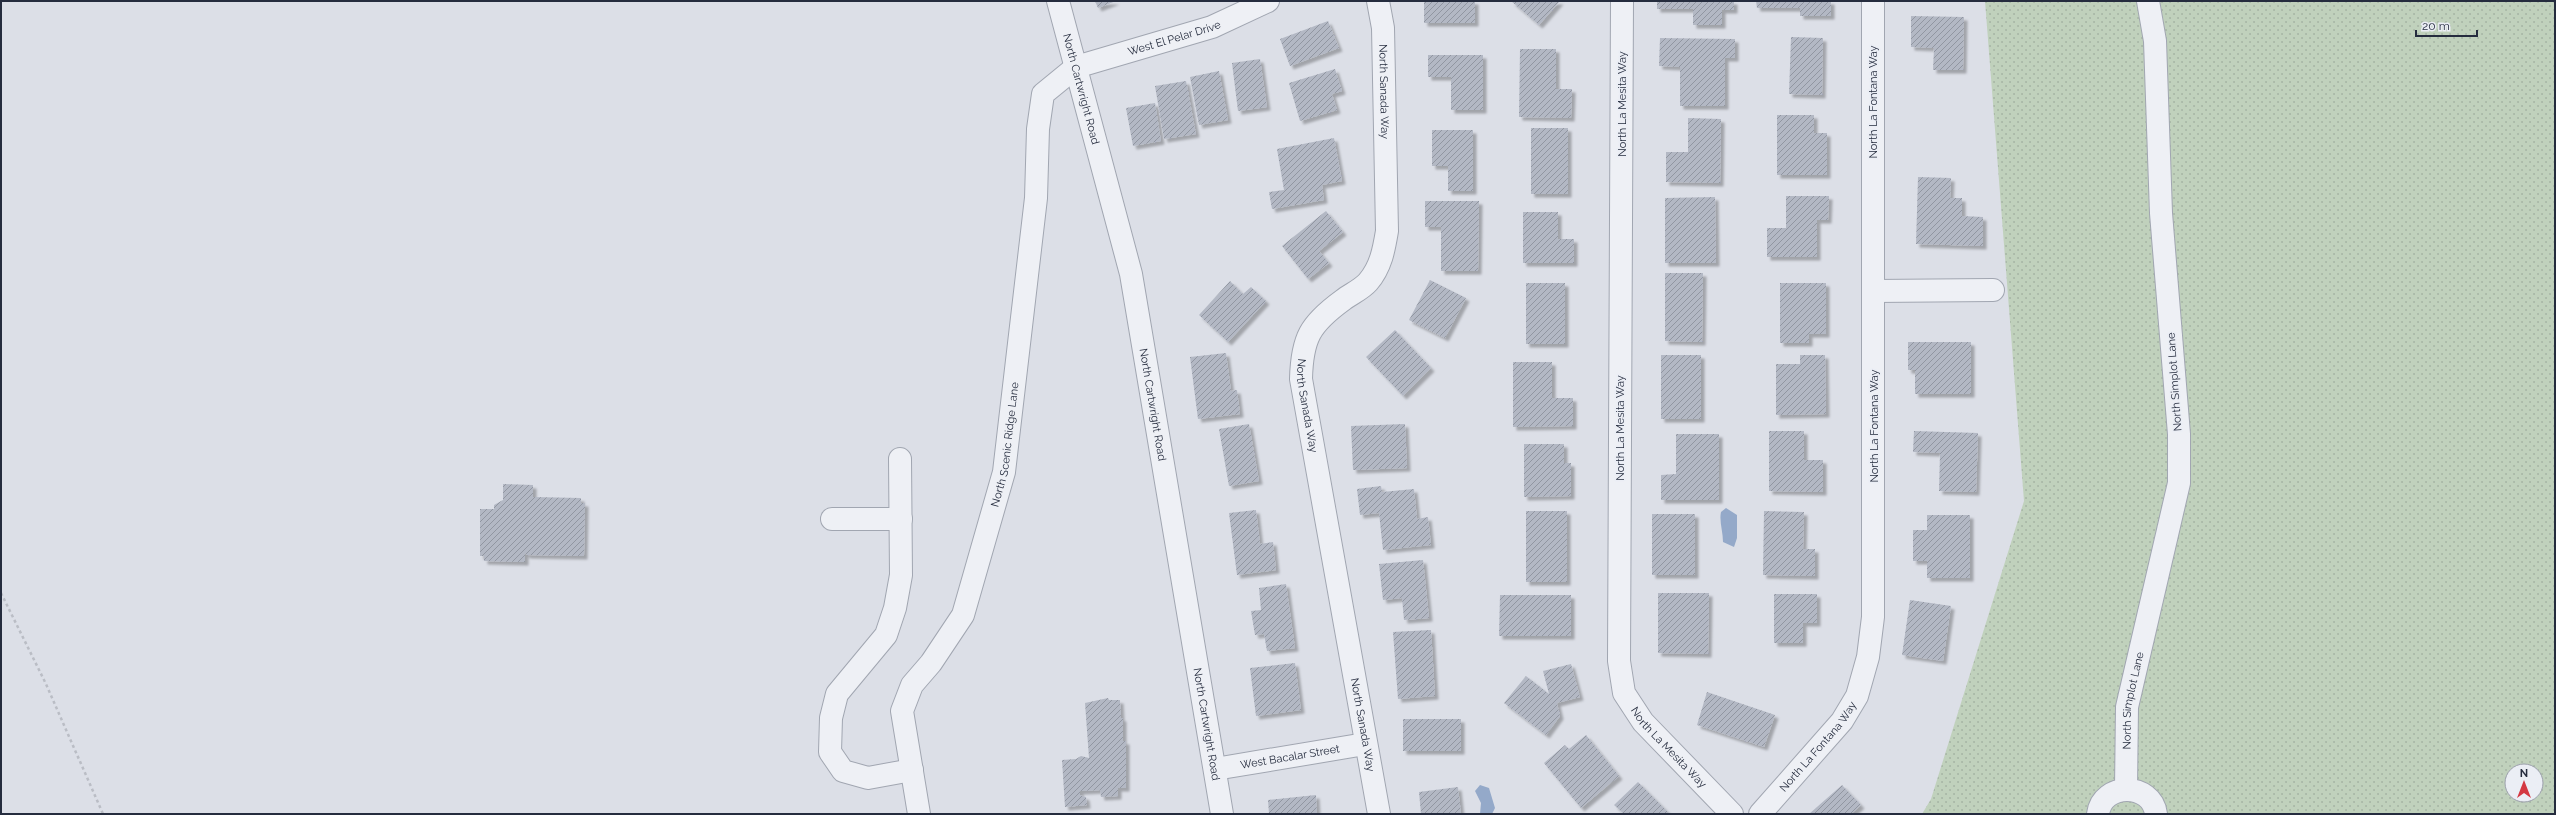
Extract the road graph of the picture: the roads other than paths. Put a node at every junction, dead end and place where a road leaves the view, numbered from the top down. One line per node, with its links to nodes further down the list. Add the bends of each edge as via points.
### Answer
1 (1058, 1): 7 (street, North Cartwright Road)
2 (1268, 1): 7 (street, West El Pelar Drive, via 1212,27)
3 (1378, 1): 13 (street, North Sanada Way, via 1383,28 1388,231 1383,257 1368,282 1313,326 1301,352 1301,379)
4 (1622, 1): 20 (street, North La Mesita Way, via 1619,661 1624,693 1643,722)
5 (1873, 1): 9 (street, North La Fontana Way)
6 (2148, 1): 16 (street, North Simplot Lane, via 2156,41 2161,213 2179,434 2179,483 2127,707)
7 (1076, 67): 14 (street, North Scenic Ridge Lane, via 1043,94 1038,128 1036,198 1004,472 963,615 931,663 912,685 902,711); 15 (street, North Cartwright Road, via 1131,274)
8 (1993, 290): 9 (street)
9 (1874, 291): 21 (street, North La Fontana Way, via 1873,617 1868,656 1857,696 1842,721)
10 (900, 459): 12 (street)
11 (832, 519): 12 (street)
12 (901, 519): 14 (street, via 901,575 895,608 886,635 837,694 831,718 830,752 843,771 868,778)
13 (1364, 744): 15 (street, West Bacalar Street); 19 (street, North Sanada Way)
14 (912, 770): 17 (street, North Scenic Ridge Lane)
15 (1215, 770): 18 (street, North Cartwright Road)
16 (2126, 789): 22 (street, via 2108,795 2102,802); 23 (street, via 2144,795 2151,802)
17 (919, 814)
18 (1222, 814)
19 (1378, 814)
20 (1732, 814)
21 (1760, 814)
22 (2098, 814)
23 (2156, 814)

